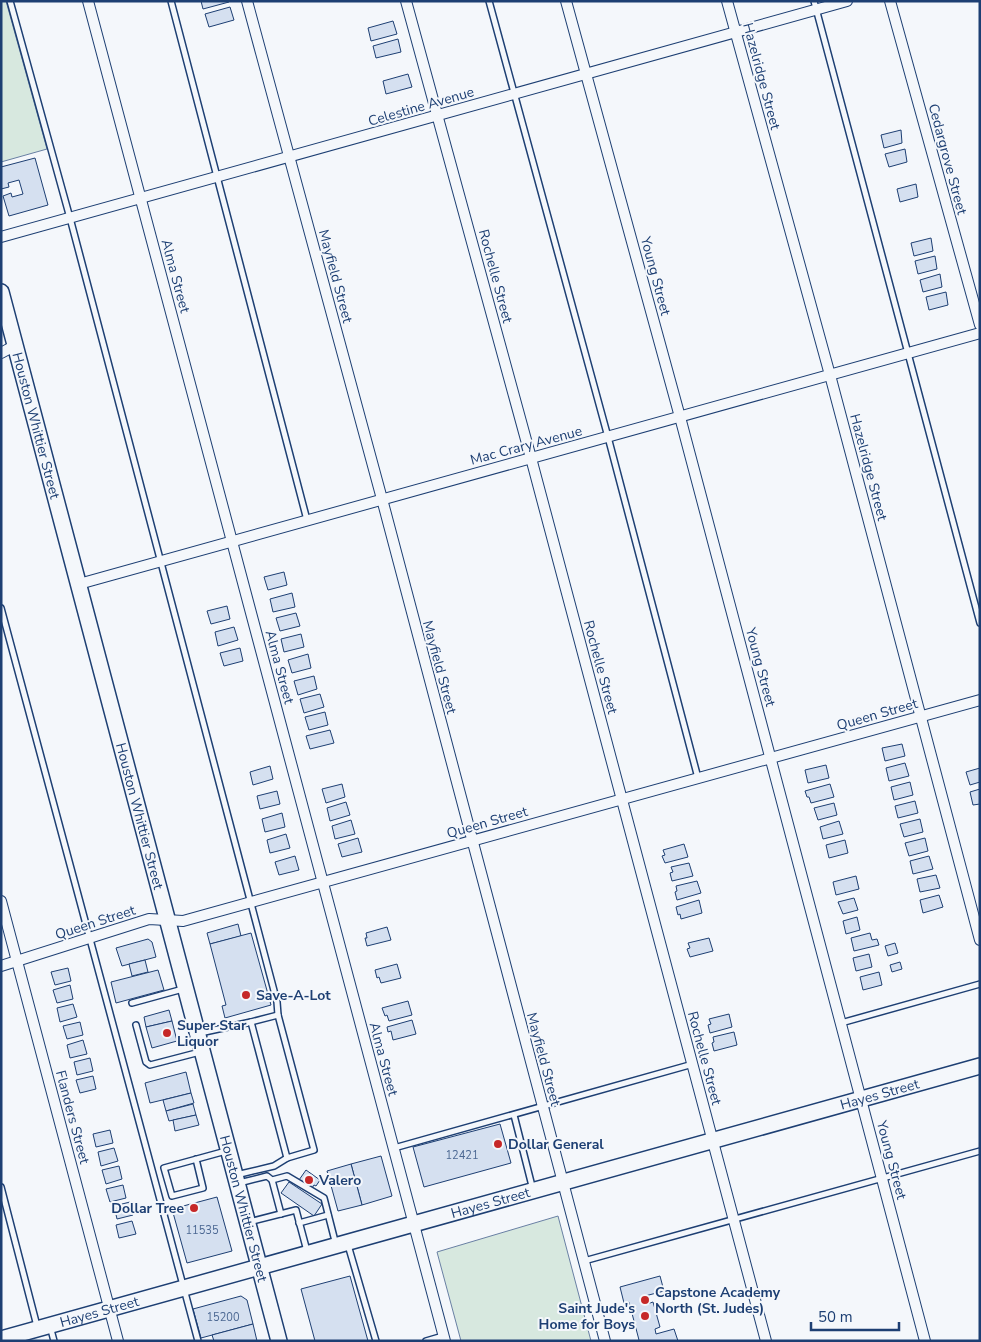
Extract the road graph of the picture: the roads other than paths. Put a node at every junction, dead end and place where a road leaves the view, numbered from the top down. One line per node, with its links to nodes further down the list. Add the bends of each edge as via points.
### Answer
1 (10, 1): 19 (lane)
2 (88, 1): 18 (street, Alma Street)
3 (171, 1): 17 (lane)
4 (247, 1): 16 (street, Mayfield Street)
5 (406, 1): 15 (street, Rochelle Street)
6 (489, 1): 14 (lane)
7 (566, 1): 13 (street, Young Street)
8 (727, 1): 12 (street, Hazelridge Street)
9 (847, 1): 11 (street, Celestine Avenue)
10 (890, 1): 22 (street, Cedargrove Street)
11 (815, 6): 12 (street, Celestine Avenue); 26 (lane)
12 (735, 33): 13 (street, Celestine Avenue); 27 (street, Hazelridge Street)
13 (586, 74): 14 (street, Celestine Avenue); 28 (street, Young Street)
14 (514, 94): 15 (street, Celestine Avenue); 29 (lane)
15 (438, 116): 16 (street, Celestine Avenue); 30 (street, Rochelle Street)
16 (289, 157): 17 (street, Celestine Avenue); 31 (street, Mayfield Street)
17 (218, 177): 18 (street, Celestine Avenue); 32 (lane)
18 (141, 198): 19 (street, Celestine Avenue); 33 (street, Alma Street)
19 (70, 218): 20 (street, Celestine Avenue); 34 (lane)
20 (1, 237)
21 (1, 292): 24 (street, Houston Whittier Street)
22 (980, 325)
23 (980, 333): 26 (street, Mac Crary Avenue)
24 (16, 345): 25 (street); 35 (street, Houston Whittier Street)
25 (1, 353)
26 (908, 353): 27 (street, Mac Crary Avenue); 37 (lane)
27 (830, 375): 28 (street, Mac Crary Avenue); 39 (street, Hazelridge Street)
28 (680, 417): 29 (street, Mac Crary Avenue); 40 (street, Young Street)
29 (608, 437): 30 (street, Mac Crary Avenue); 41 (lane)
30 (531, 458): 31 (street, Mac Crary Avenue); 42 (street, Rochelle Street)
31 (382, 499): 32 (street, Mac Crary Avenue); 43 (street, Mayfield Street)
32 (307, 520): 33 (street, Mac Crary Avenue)
33 (232, 541): 34 (street, Mac Crary Avenue); 44 (street, Alma Street)
34 (161, 561): 35 (street, Mac Crary Avenue); 46 (lane)
35 (79, 584): 47 (street, Houston Whittier Street)
36 (1, 608): 48 (lane)
37 (980, 623)
38 (980, 700): 39 (street, Queen Street)
39 (920, 716): 40 (street, Queen Street); 49 (street, Hazelridge Street)
40 (771, 758): 41 (street, Queen Street); 57 (street, Young Street)
41 (698, 778): 42 (street, Queen Street)
42 (622, 799): 43 (street, Queen Street); 61 (street, Rochelle Street)
43 (472, 841): 44 (street, Queen Street); 64 (street, Mayfield Street)
44 (323, 882): 46 (street, Queen Street); 67 (street, Alma Street)
45 (1, 901): 50 (street, Flanders Street)
46 (250, 903): 47 (street, Queen Street, via 183,921); 55 (lane)
47 (168, 919): 48 (street, Queen Street, via 149,919); 53 (street, Houston Whittier Street)
48 (90, 938): 50 (street, Queen Street); 73 (lane)
49 (980, 940)
50 (17, 961): 51 (street, Queen Street); 91 (street, Flanders Street)
51 (1, 966)
52 (980, 984): 57 (lane)
53 (186, 988): 54 (lane); 59 (street, Houston Whittier Street)
54 (132, 1003)
55 (278, 1015): 56 (lane); 70 (lane, via 314,1150)
56 (250, 1022): 59 (lane); 70 (lane)
57 (841, 1023): 63 (street, Young Street)
58 (136, 1025): 60 (lane, via 150,1066)
59 (198, 1034): 60 (street, Houston Whittier Street)
60 (203, 1051): 68 (street, Houston Whittier Street)
61 (692, 1064): 64 (lane); 66 (street, Rochelle Street)
62 (980, 1066): 63 (street, Hayes Street)
63 (861, 1099): 66 (street, Hayes Street); 74 (street, Young Street)
64 (543, 1107): 65 (lane); 77 (street, Mayfield Street)
65 (514, 1115): 67 (lane); 79 (lane)
66 (713, 1140): 77 (street, Hayes Street); 82 (street, Rochelle Street)
67 (394, 1148): 85 (street, Alma Street)
68 (229, 1150): 71 (lane); 75 (street, Houston Whittier Street)
69 (980, 1151): 74 (lane)
70 (287, 1158): 75 (lane)
71 (196, 1159): 72 (lane); 72 (lane, via 203,1188 172,1196)
72 (164, 1168): 73 (lane)
73 (153, 1171): 90 (lane)
74 (882, 1178): 82 (lane); 103 (street, Young Street)
75 (237, 1180): 76 (lane, via 266,1176); 83 (street, Houston Whittier Street)
76 (272, 1180): 80 (lane); 81 (lane, via 287,1176 324,1198)
77 (563, 1182): 79 (street, Hayes Street); 88 (street, Mayfield Street)
78 (1, 1188): 92 (lane)
79 (533, 1190): 85 (street, Hayes Street)
80 (281, 1214): 83 (lane); 84 (lane, via 296,1210)
81 (328, 1215): 84 (lane); 86 (lane)
82 (734, 1219): 88 (lane); 102 (street, Rochelle Street)
83 (248, 1222): 89 (street, Houston Whittier Street)
84 (299, 1223): 87 (lane)
85 (414, 1224): 86 (street, Hayes Street); 93 (street, Alma Street)
86 (342, 1244): 87 (street, Hayes Street); 99 (lane)
87 (307, 1253): 89 (street, Hayes Street)
88 (584, 1261): 101 (street, Mayfield Street)
89 (260, 1266): 90 (street, Hayes Street); 98 (street, Houston Whittier Street)
90 (184, 1288): 91 (street, Hayes Street); 97 (lane)
91 (110, 1309): 92 (street, Hayes Street); 96 (street, Flanders Street)
92 (44, 1327): 94 (street, Hayes Street); 95 (lane)
93 (444, 1338): 100 (lane)
94 (1, 1340)
95 (54, 1341)
96 (118, 1341)
97 (198, 1341)
98 (279, 1341)
99 (376, 1341)
100 (426, 1341)
101 (605, 1341)
102 (766, 1341)
103 (925, 1341)

